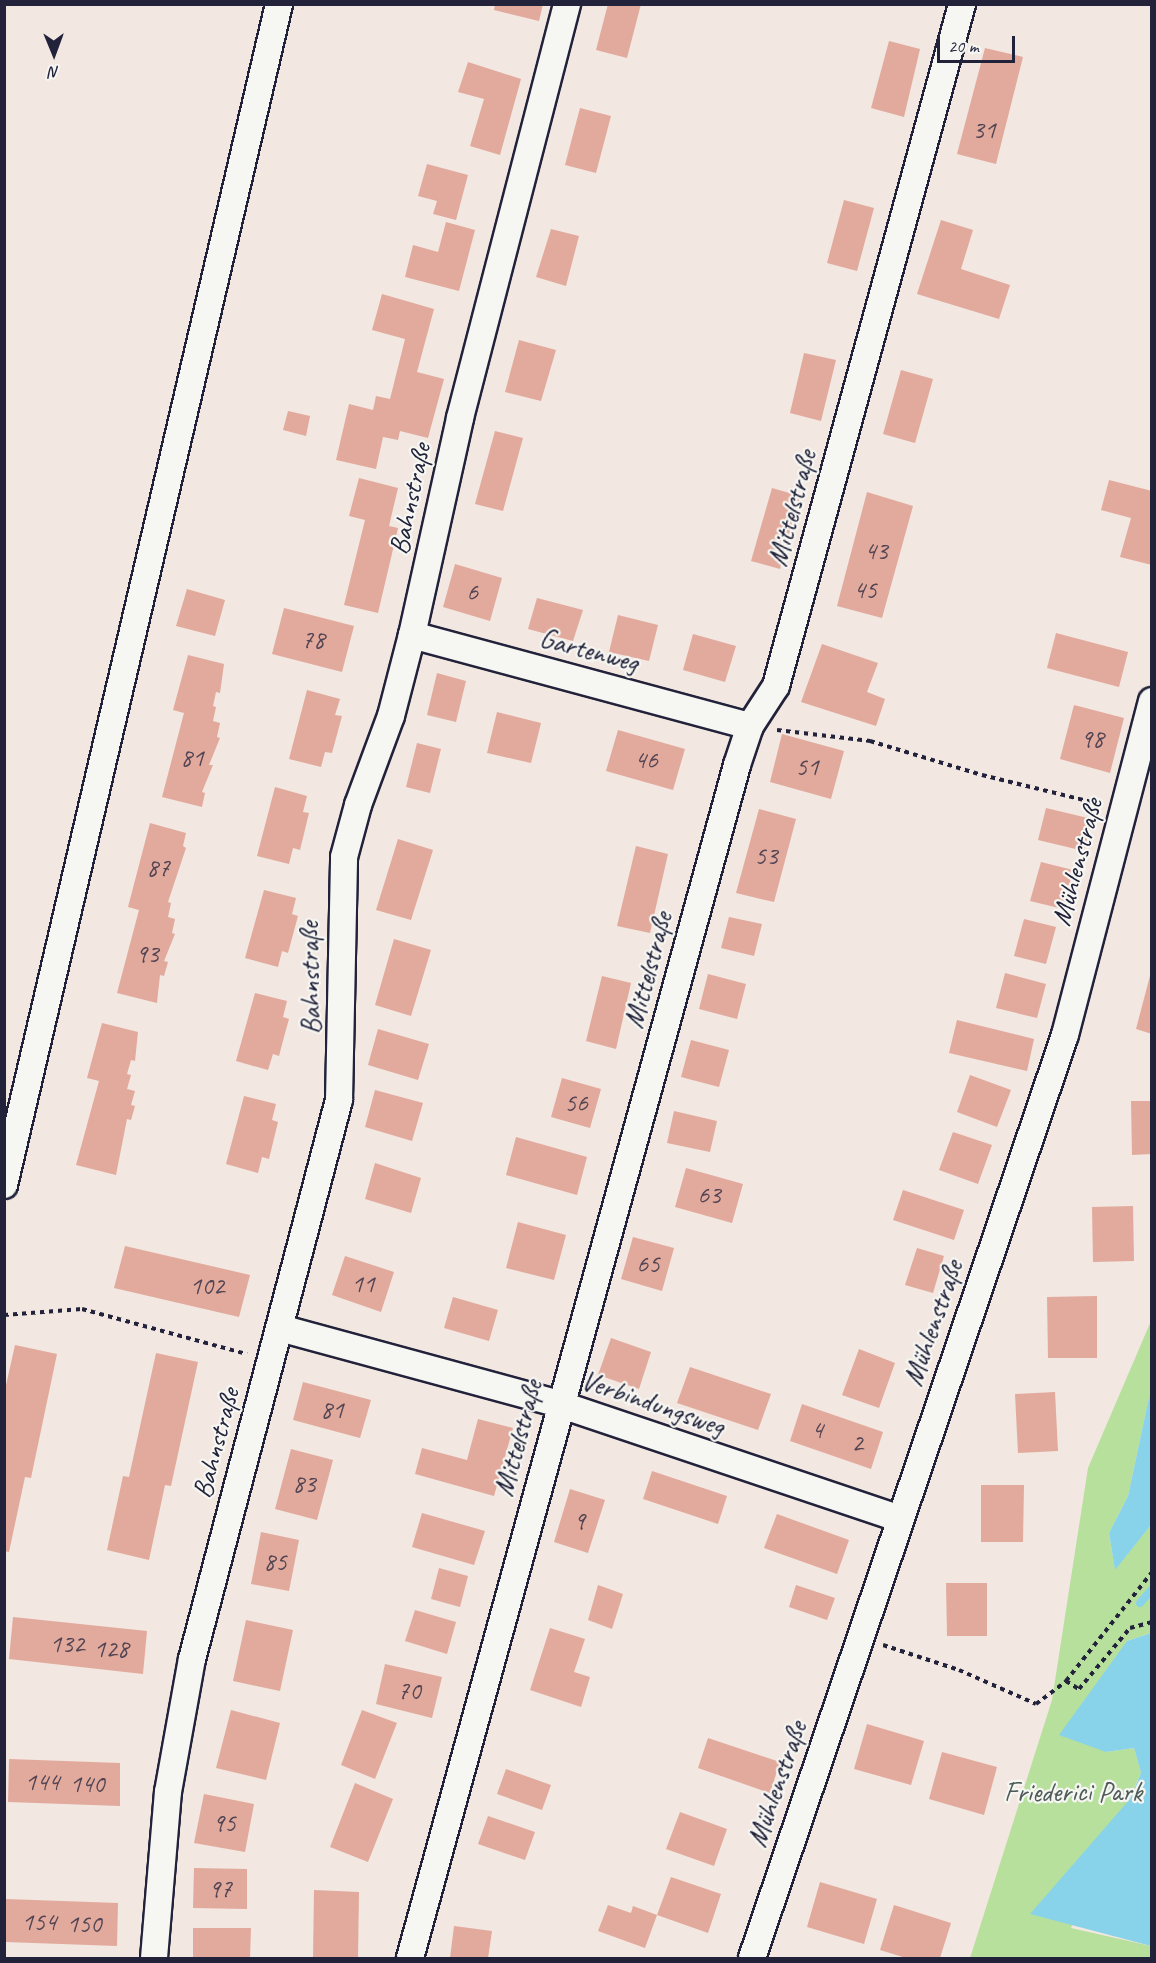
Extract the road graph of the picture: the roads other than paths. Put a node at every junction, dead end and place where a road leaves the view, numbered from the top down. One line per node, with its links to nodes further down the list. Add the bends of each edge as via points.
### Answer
1 (279, 4): 7 (street)
2 (567, 4): 4 (street, Bahnstraße, via 459,418)
3 (962, 4): 6 (street, Mittelstraße, via 776,686)
4 (412, 635): 6 (street, Gartenweg); 8 (street, Bahnstraße, via 391,716 358,805 344,857 339,1100)
5 (1152, 702): 10 (street, Mühlenstraße, via 1065,1035)
6 (750, 726): 9 (street, Mittelstraße)
7 (4, 1185)
8 (280, 1328): 9 (street, Verbindungsweg); 11 (street, Bahnstraße, via 183,1703 162,1837)
9 (559, 1404): 10 (street, Verbindungsweg); 12 (street, Mittelstraße)
10 (900, 1519): 13 (street, Mühlenstraße)
11 (154, 1959)
12 (410, 1959)
13 (752, 1959)

